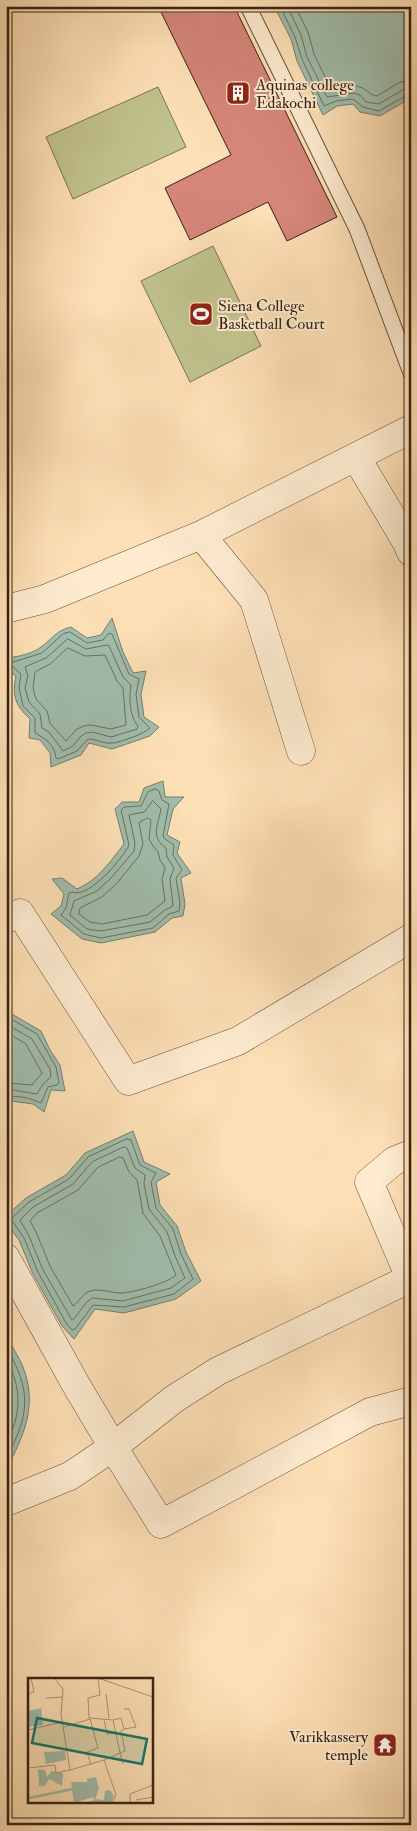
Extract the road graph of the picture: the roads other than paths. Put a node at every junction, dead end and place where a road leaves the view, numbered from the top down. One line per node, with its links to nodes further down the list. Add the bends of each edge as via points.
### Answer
1 (248, 6): 2 (lane, via 357,229)
2 (411, 373)
3 (411, 429): 4 (street)
4 (356, 457): 5 (street); 6 (street)
5 (201, 534): 7 (street, via 45,599); 8 (street, via 254,600)
6 (411, 552)
7 (6, 609)
8 (301, 751)
9 (6, 918): 10 (street, via 20,913 128,1081 238,1041)
10 (411, 938)
11 (411, 1154): 13 (street, via 394,1161 369,1182)
12 (6, 1258): 15 (street)
13 (410, 1278): 15 (street, via 218,1371 174,1399)
14 (411, 1402): 15 (street, via 370,1412 161,1524)
15 (113, 1447): 16 (street, via 70,1476)
16 (6, 1502)

